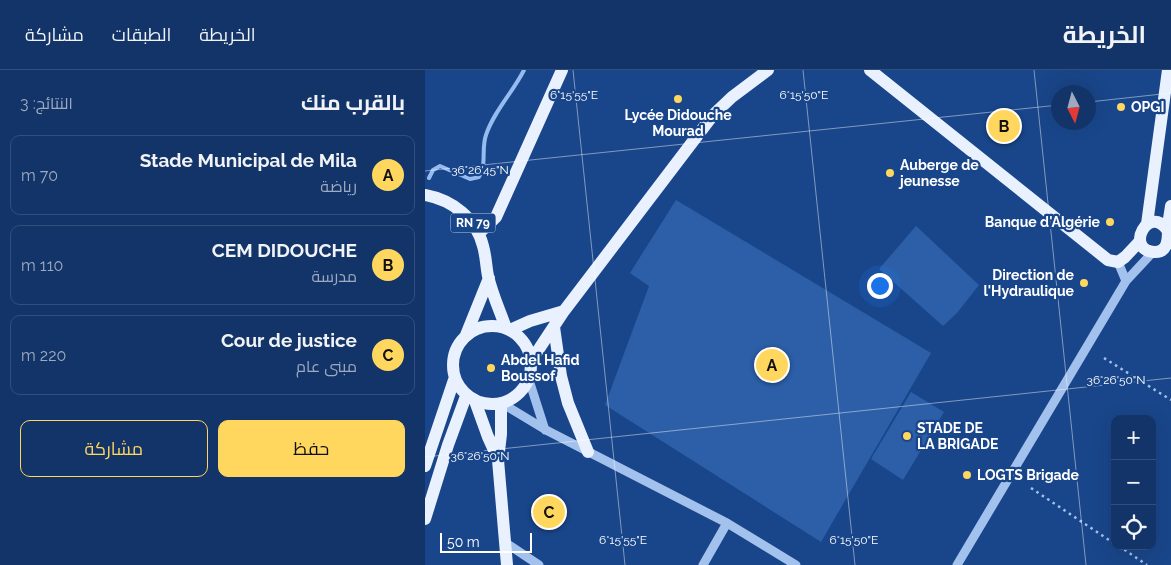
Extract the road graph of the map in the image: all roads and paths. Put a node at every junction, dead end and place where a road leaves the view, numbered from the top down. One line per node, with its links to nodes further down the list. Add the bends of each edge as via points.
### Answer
1 (562, 70): 9 (main road, via 496,217)
2 (768, 70): 15 (main road, via 713,114)
3 (870, 70): 12 (main road, via 1108,260)
4 (1166, 71): 7 (main road)
5 (425, 195): 9 (main road, RN 79, via 445,200 461,211)
6 (1171, 206): 8 (main road)
7 (1147, 224): 8 (main road, via 1157,222); 10 (main road, via 1141,231)
8 (1169, 232): 11 (main road)
9 (479, 233): 13 (main road, RN 79)
10 (1140, 240): 11 (main road, via 1145,248); 12 (main road)
11 (1163, 248): 14 (street)
12 (1118, 262): 14 (street)
13 (489, 278): 17 (main road); 18 (main road)
14 (1126, 281): 40 (street)
15 (564, 311): 16 (main road); 17 (main road)
16 (554, 327): 20 (main road); 27 (main road, via 568,403)
17 (508, 329): 18 (main road, via 478,328); 20 (main road, via 524,343)
18 (466, 336): 21 (main road, via 453,356)
19 (1103, 358): 24 (path)
20 (531, 361): 22 (main road)
21 (454, 380): 23 (main road); 29 (main road)
22 (529, 380): 25 (main road, via 518,395); 26 (street)
23 (471, 399): 25 (main road, via 488,405); 28 (main road); 31 (main road, via 448,445)
24 (1171, 400)
25 (502, 404): 26 (street); 28 (main road)
26 (545, 430): 27 (street)
27 (588, 452): 32 (street)
28 (498, 460): 34 (main road)
29 (425, 466)
30 (1031, 488): 33 (path)
31 (425, 519)
32 (727, 523): 38 (street); 39 (street)
33 (1111, 541)
34 (506, 543): 36 (main road); 37 (street)
35 (1125, 550): 41 (path)
36 (507, 565)
37 (539, 565)
38 (703, 565)
39 (796, 565)
40 (957, 565)
41 (1147, 565)

